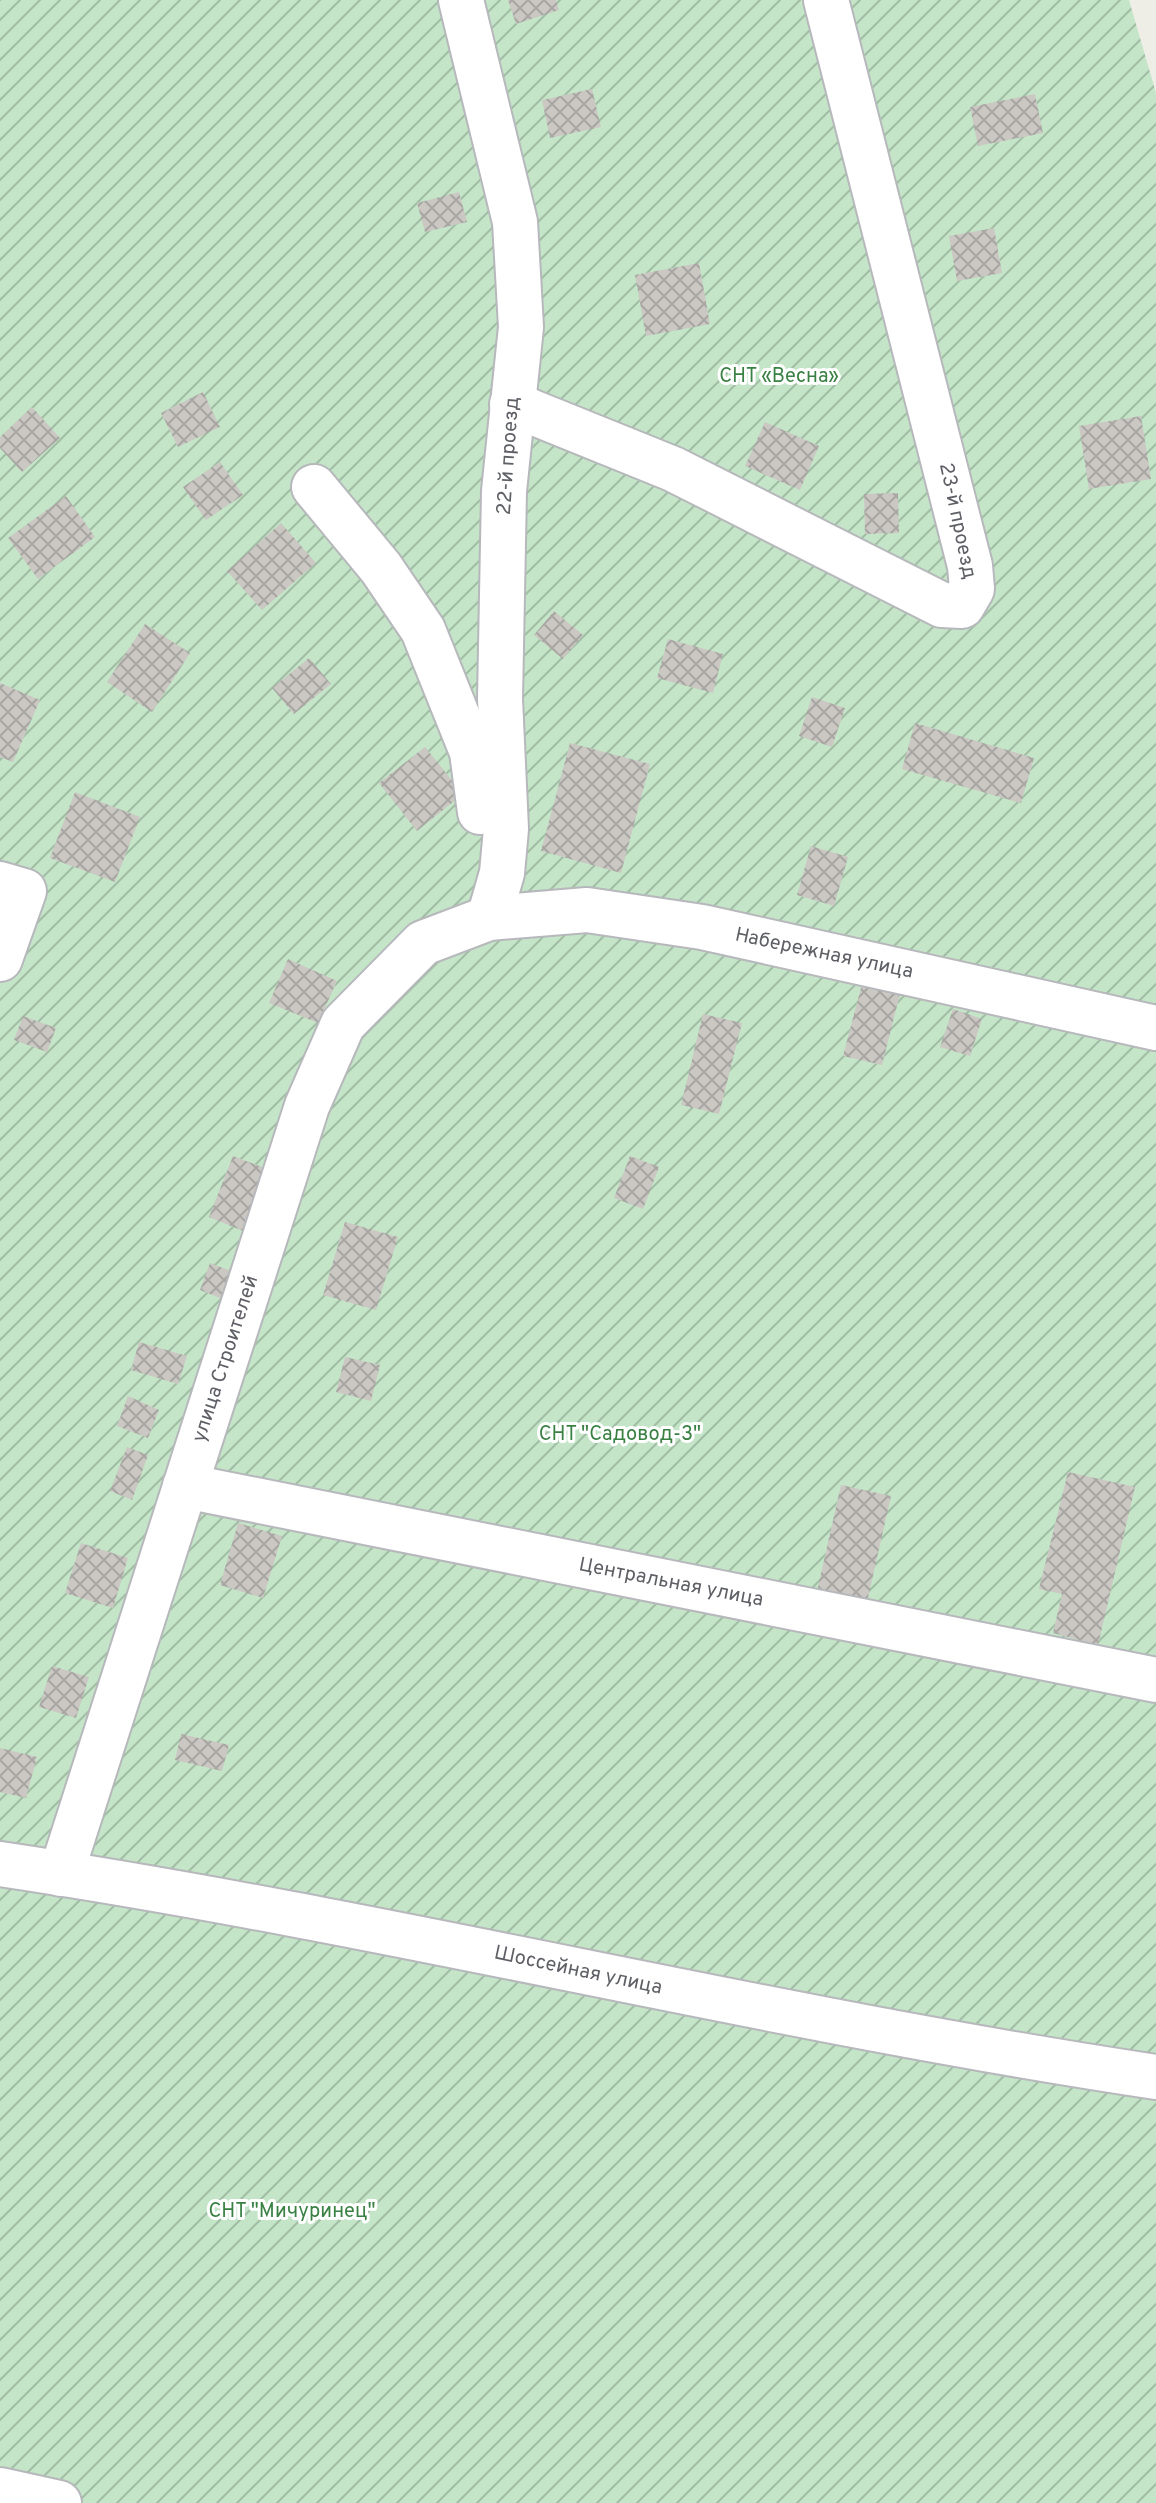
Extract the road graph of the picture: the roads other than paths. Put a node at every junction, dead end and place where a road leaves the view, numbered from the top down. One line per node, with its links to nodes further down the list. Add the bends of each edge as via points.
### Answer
1 (461, 0): 3 (street, 22-й проезд, via 515,222 521,327)
2 (826, 0): 3 (street, 23-й проезд, via 970,566 972,589 962,606 942,605 673,469)
3 (512, 404): 6 (street, 22-й проезд, via 504,491 500,699 506,829 502,873)
4 (314, 487): 6 (street, via 381,568 423,630 451,696 472,752)
5 (12, 888): 7 (street)
6 (489, 918): 8 (street, Набережная улица, via 587,910 702,927); 9 (street, улица Строителей, via 423,943 343,1024 307,1106)
7 (0, 959)
8 (1156, 1028)
9 (185, 1486): 10 (street, Центральная улица); 12 (street, улица Строителей)
10 (1156, 1680)
11 (0, 1864): 12 (street, Шоссейная улица)
12 (61, 1874): 13 (street, Шоссейная улица)
13 (1156, 2077)
14 (0, 2490): 15 (street)
15 (59, 2503)

